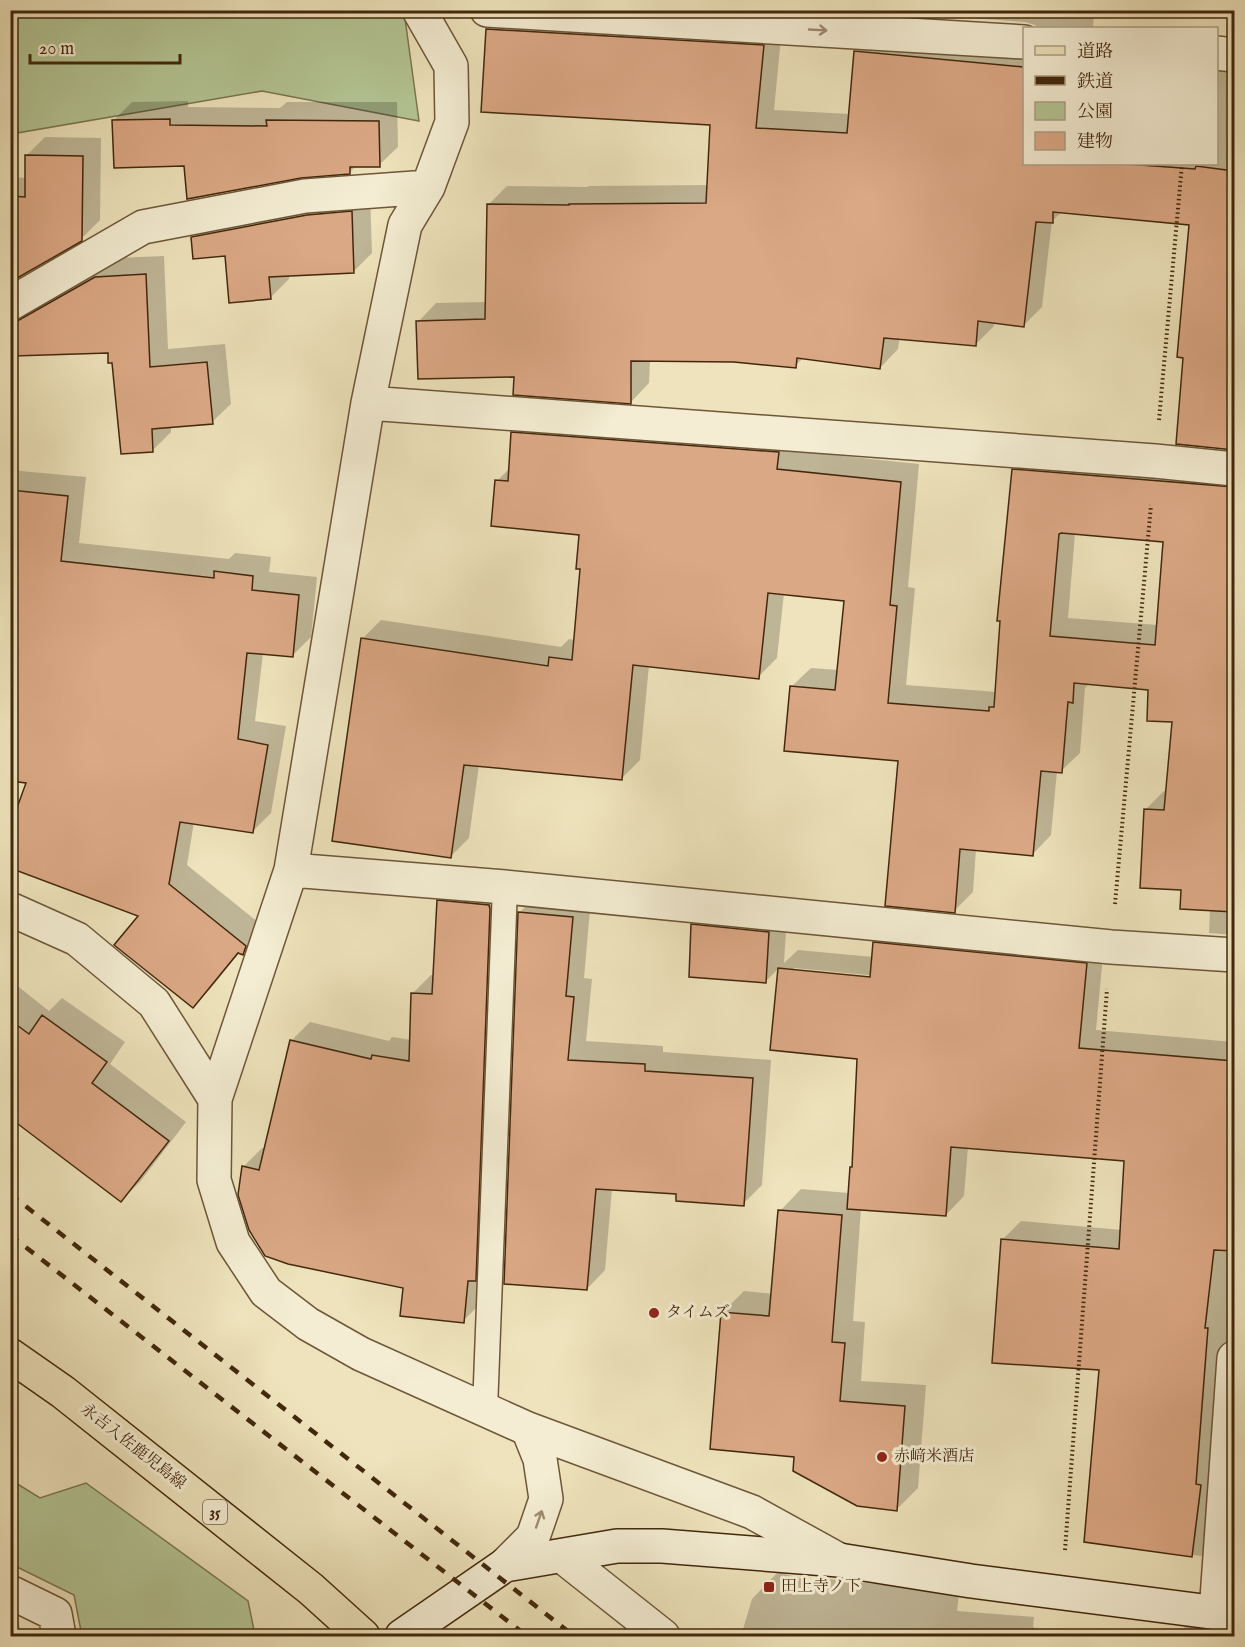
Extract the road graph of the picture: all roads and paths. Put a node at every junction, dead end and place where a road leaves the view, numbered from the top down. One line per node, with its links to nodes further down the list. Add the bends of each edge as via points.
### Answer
1 (419, 10): 7 (street, via 451,66 452,122)
2 (487, 10): 3 (street, one-way to 3)
3 (1023, 42)
4 (1218, 53): 5 (street)
5 (1234, 55)
6 (1182, 165): 10 (path)
7 (428, 187): 8 (street, via 305,196 143,227); 9 (street, via 405,225)
8 (10, 304)
9 (368, 403): 10 (street); 12 (street)
10 (1155, 461): 11 (street); 15 (path)
11 (1234, 470)
12 (291, 870): 13 (street); 17 (street)
13 (505, 887): 15 (street); 20 (lane)
14 (10, 909): 17 (street, via 77,939 154,1003)
15 (1111, 947): 16 (street); 26 (path)
16 (1234, 955)
17 (215, 1099): 20 (street, via 213,1180 233,1242 266,1292 308,1324 361,1354)
18 (10, 1355): 29 (main road, 永吉入佐鹿児島線 / 35, via 63,1392 311,1588)
19 (1234, 1358): 27 (street)
20 (485, 1409): 21 (street)
21 (528, 1429): 23 (street, via 752,1512); 24 (street, one-way to 21, via 533,1537 546,1498 540,1459)
22 (562, 1556): 23 (street, via 616,1546 662,1546); 24 (street); 31 (street)
23 (839, 1560): 26 (street)
24 (505, 1565): 30 (street)
25 (10, 1592): 28 (street, via 55,1614)
26 (1062, 1592): 27 (street)
27 (1225, 1614)
28 (59, 1636)
29 (363, 1636)
30 (402, 1636)
31 (663, 1636)

